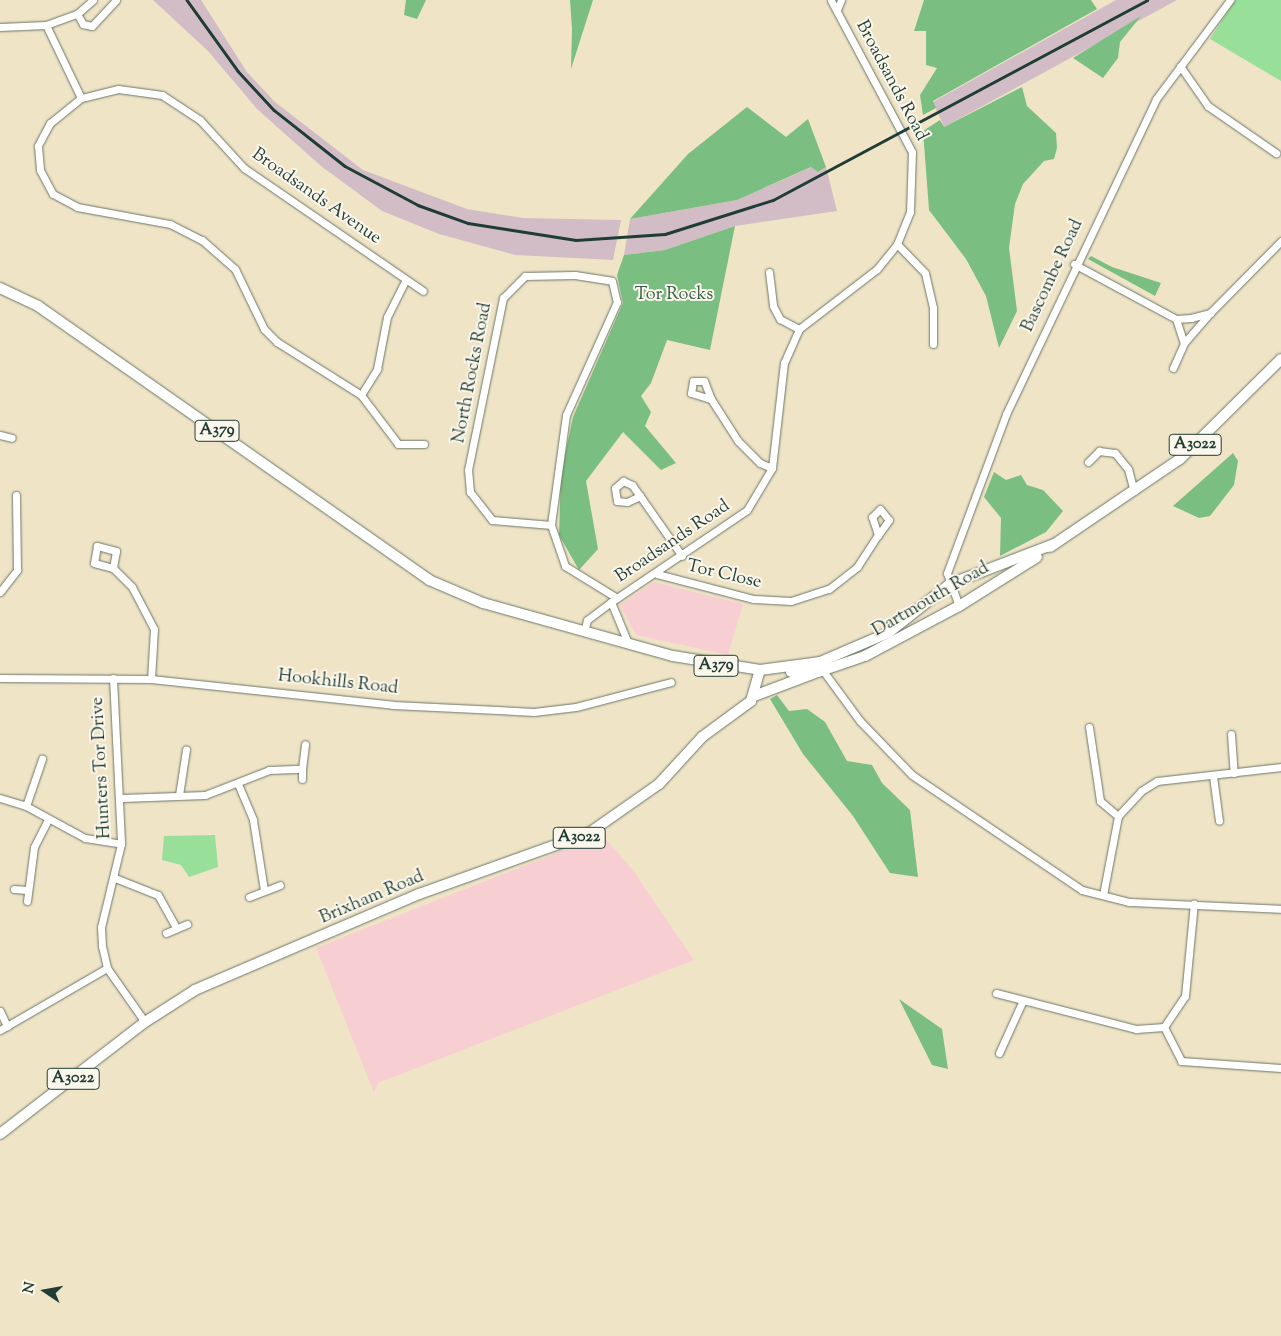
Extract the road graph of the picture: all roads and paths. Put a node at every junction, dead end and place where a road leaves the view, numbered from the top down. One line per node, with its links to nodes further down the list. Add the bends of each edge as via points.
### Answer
1 (93, 0): 7 (street)
2 (116, 0): 7 (street, via 92,26 83,24)
3 (831, 0): 6 (street, Broadsands Road)
4 (841, 0): 6 (street)
5 (1230, 0): 10 (street, Bascombe Road)
6 (837, 10): 14 (street, Broadsands Road, via 912,152 910,212)
7 (77, 14): 8 (street)
8 (46, 25): 9 (street); 11 (street)
9 (0, 27)
10 (1180, 66): 12 (street, via 1208,106); 15 (street, Bascombe Road, via 1156,99)
11 (80, 98): 17 (street, Broadsands Avenue, via 139,89 172,100 200,120 244,168); 27 (street, via 50,123 38,146 40,170 53,194 77,207 170,224 202,240 234,269 264,329 276,342)
12 (1276, 153)
13 (1281, 241): 20 (street)
14 (897, 244): 22 (street, Broadsands Road, via 877,269); 24 (street, via 925,273 933,308)
15 (1074, 264): 21 (street); 43 (street, Bascombe Road, via 990,452 947,573)
16 (768, 272): 22 (street, via 766,283 780,319)
17 (406, 279): 19 (street, Broadsands Avenue); 27 (street, via 387,317 376,369)
18 (0, 288): 47 (main road, A379, via 38,306 423,577 483,603)
19 (423, 291)
20 (1210, 313): 21 (street); 23 (street)
21 (1176, 319): 23 (street)
22 (800, 329): 33 (street, Broadsands Road, via 784,362)
23 (1184, 343): 26 (street)
24 (933, 344)
25 (1281, 359): 34 (main road, Dartmouth Road / A3022, via 1180,459)
26 (1172, 368)
27 (361, 395): 31 (street, via 398,444)
28 (711, 399): 33 (street, via 738,441 760,463)
29 (0, 435): 30 (street)
30 (12, 438)
31 (424, 444)
32 (1088, 462): 34 (street, via 1099,451 1115,453 1128,469)
33 (772, 468): 40 (street, Broadsands Road, via 747,510)
34 (1134, 491): 39 (main road, Dartmouth Road / A3022)
35 (16, 495): 44 (street, via 17,570)
36 (640, 496): 40 (street)
37 (551, 524): 37 (street, North Rocks Road, via 492,520 470,492 468,470 503,298 525,276 575,275 612,281 617,302 566,415); 45 (street, North Rocks Road, via 565,566)
38 (878, 535): 42 (street, Tor Close, via 870,552 847,576 829,589 791,601 754,599)
39 (1054, 544): 43 (main road, Dartmouth Road / A3022); 46 (main road, Dartmouth Road / A3022)
40 (682, 556): 42 (street, Broadsands Road)
41 (113, 568): 53 (street, via 141,598 154,629)
42 (657, 574): 45 (street, Broadsands Road)
43 (950, 584): 46 (street); 49 (main road, Dartmouth Road / A3022, via 888,633)
44 (0, 592)
45 (614, 600): 47 (street, via 587,620); 48 (street, Broadsands Road)
46 (959, 606): 49 (main road, Dartmouth Road / A3022, via 865,656)
47 (584, 632): 48 (main road, A379)
48 (628, 643): 50 (main road, A379, via 708,664)
49 (820, 668): 50 (main road); 55 (main road, Brixham Road / A3022); 80 (street, via 860,721 912,775 1082,890)
50 (760, 670): 55 (main road)
51 (0, 678): 52 (street, Hookhills Road)
52 (113, 678): 53 (street, Hookhills Road); 69 (street, Hunters Tor Drive)
53 (152, 680): 54 (street, Hookhills Road, via 393,705 534,712 576,707)
54 (671, 682)
55 (754, 696): 92 (main road, Brixham Road / A3022, via 702,737 659,784 589,833 419,894 220,978)
56 (1089, 727): 71 (street, via 1100,801)
57 (1231, 734): 63 (street)
58 (305, 744): 62 (street)
59 (186, 750): 67 (street)
60 (42, 759): 70 (street)
61 (1281, 767): 63 (street)
62 (302, 769): 65 (street); 66 (street, via 269,770)
63 (1234, 773): 64 (street)
64 (1213, 776): 71 (street, via 1157,780 1130,800); 73 (street)
65 (302, 779)
66 (238, 784): 67 (street, via 205,795); 79 (street, via 253,820)
67 (179, 795): 69 (street)
68 (0, 798): 70 (street)
69 (122, 798): 74 (street, Hunters Tor Drive)
70 (26, 806): 72 (street)
71 (1118, 816): 80 (street)
72 (48, 819): 74 (street, via 85,838); 78 (street, via 34,847)
73 (1219, 822)
74 (121, 844): 75 (street, Hunters Tor Drive)
75 (115, 878): 86 (street, via 158,895); 88 (street, Hunters Tor Drive, via 101,927)
76 (280, 885): 79 (street)
77 (14, 889): 78 (street)
78 (27, 890): 82 (street)
79 (264, 890): 81 (street)
80 (1103, 895): 83 (street, via 1129,902)
81 (249, 897)
82 (27, 901)
83 (1194, 903): 84 (street); 93 (street, via 1185,996)
84 (1281, 909)
85 (187, 924): 86 (street)
86 (176, 928): 87 (street)
87 (166, 933)
88 (107, 968): 92 (street, Hunters Tor Drive); 94 (street)
89 (996, 993): 90 (street)
90 (1023, 1000): 93 (street, via 1136,1029); 95 (street)
91 (0, 1011): 94 (street)
92 (145, 1022): 97 (main road, Brixham Road / A3022)
93 (1164, 1027): 96 (street, via 1181,1061)
94 (3, 1028)
95 (999, 1053)
96 (1281, 1068)
97 (0, 1134)

